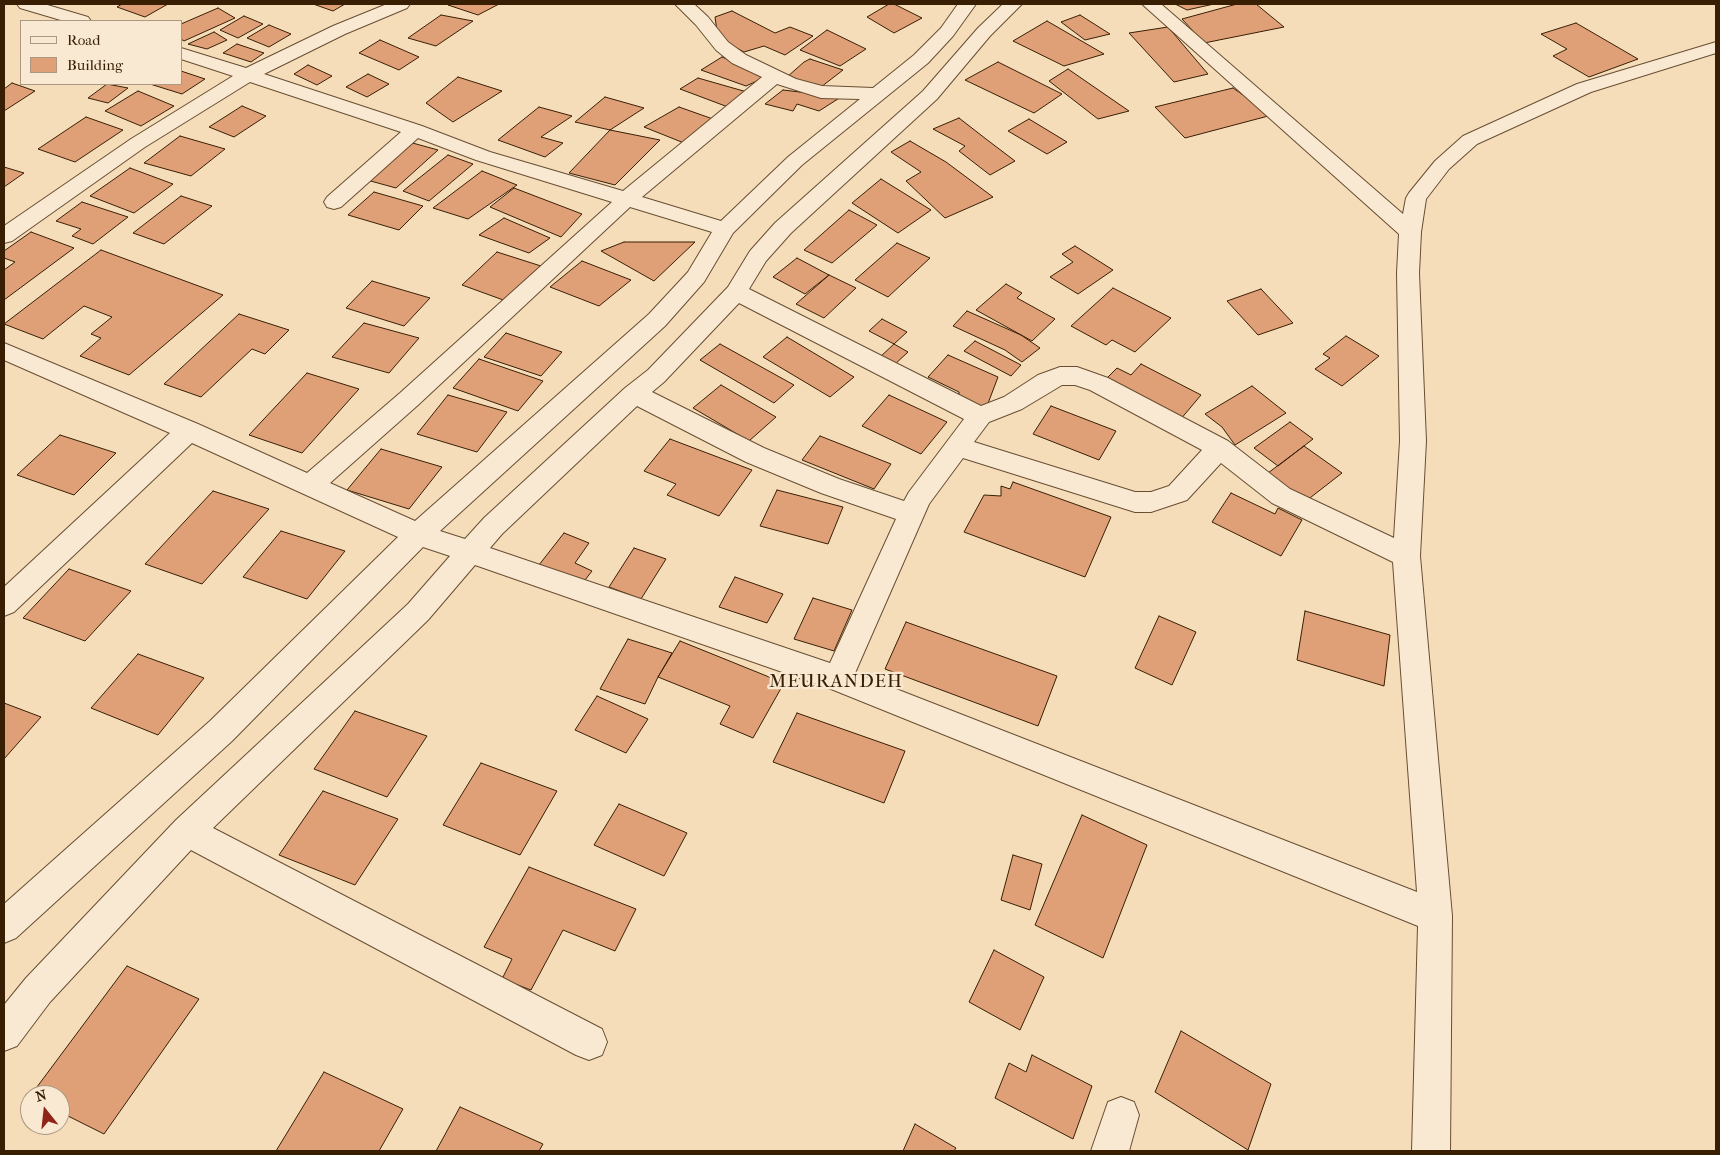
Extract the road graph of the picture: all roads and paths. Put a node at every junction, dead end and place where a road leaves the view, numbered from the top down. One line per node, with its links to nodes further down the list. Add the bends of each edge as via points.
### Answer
1 (26, 4): 8 (street)
2 (88, 4): 8 (street)
3 (401, 4): 11 (street)
4 (684, 4): 12 (street, via 739,60)
5 (967, 4): 13 (street, via 947,32 921,59)
6 (1013, 4): 20 (street, via 984,32 930,96 783,228 758,256)
7 (1151, 4): 18 (street)
8 (74, 19)
9 (1716, 47): 18 (street, via 1584,88 1470,140 1442,165 1416,198)
10 (182, 53): 11 (street)
11 (249, 74): 14 (street); 19 (street, via 138,143)
12 (775, 76): 13 (street, via 821,92); 15 (street)
13 (880, 94): 17 (street, via 795,161)
14 (415, 130): 15 (street, via 483,156); 16 (street)
15 (627, 199): 17 (street); 27 (street)
16 (334, 202)
17 (725, 229): 29 (street, via 696,277 658,320)
18 (1410, 232): 31 (street, via 1408,272 1413,441)
19 (4, 236)
20 (736, 292): 22 (street, via 656,376); 23 (street)
21 (4, 351): 24 (street)
22 (634, 394): 28 (street, via 755,455 830,486); 30 (street)
23 (980, 416): 25 (street); 26 (street, via 1013,403 1047,381 1060,376 1077,376 1099,384)
24 (189, 431): 27 (street); 32 (street)
25 (957, 446): 26 (street, via 1135,502 1152,502 1178,493); 28 (street)
26 (1219, 448): 31 (street, via 1281,496)
27 (310, 485): 29 (street)
28 (910, 512): 33 (street)
29 (425, 536): 30 (street); 36 (street, via 221,731)
30 (466, 551): 33 (street); 34 (street, via 418,612)
31 (1406, 556): 35 (street)
32 (4, 604)
33 (838, 679): 35 (street)
34 (187, 831): 37 (street, via 38,990); 38 (street)
35 (1435, 916): 41 (street)
36 (4, 926)
37 (4, 1034)
38 (589, 1042)
39 (1121, 1115): 40 (street)
40 (1110, 1151)
41 (1431, 1151)

